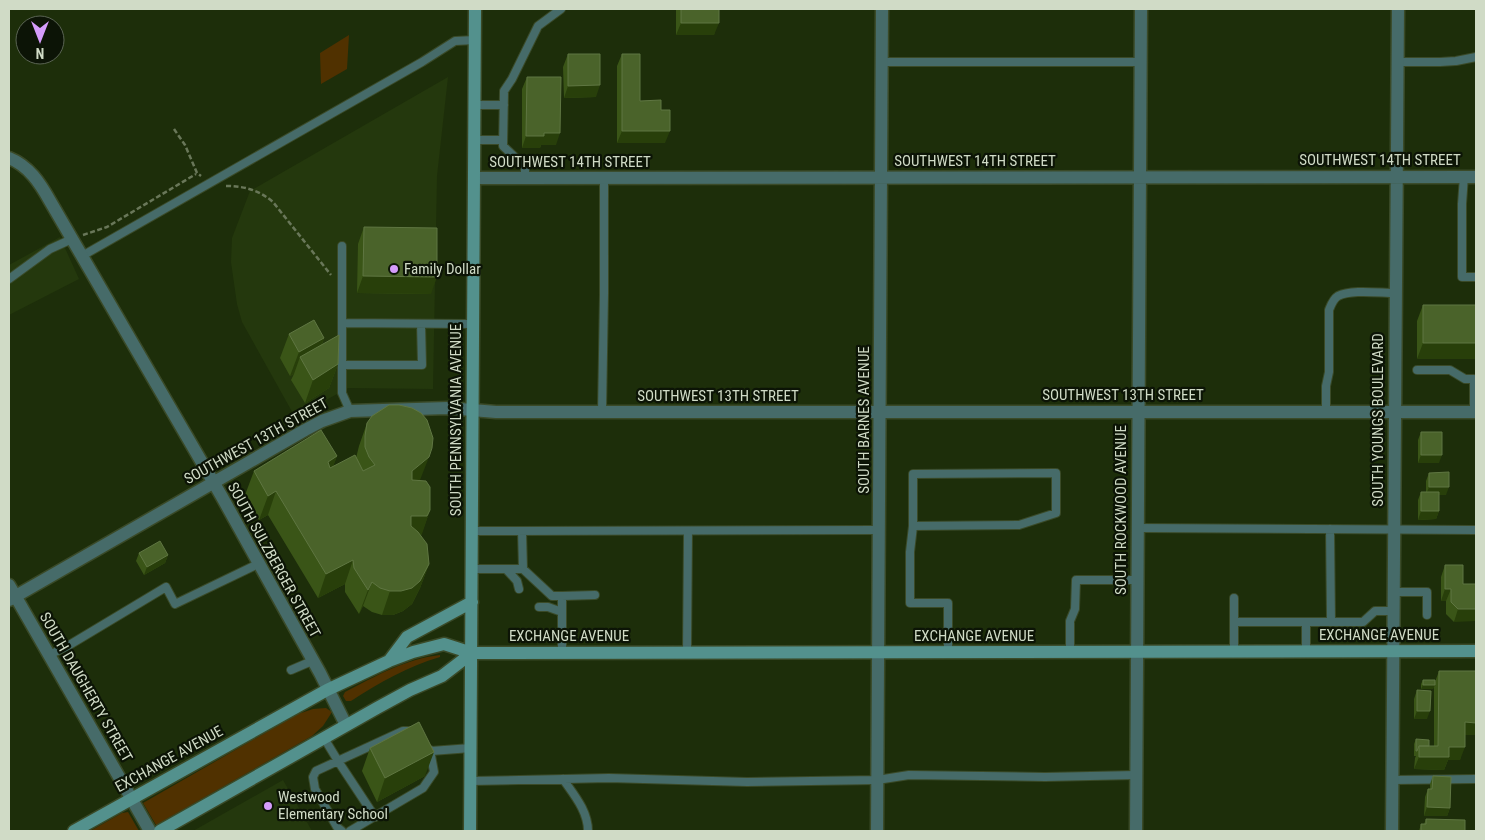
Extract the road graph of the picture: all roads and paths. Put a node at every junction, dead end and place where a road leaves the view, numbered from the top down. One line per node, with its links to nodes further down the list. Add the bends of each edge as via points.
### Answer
1 (475, 9): 6 (main road, SOUTH PENNSYLVANIA AVENUE)
2 (561, 9): 12 (lane, via 538,26 504,91)
3 (882, 9): 8 (street, SOUTH BARNES AVENUE)
4 (1141, 9): 9 (street, SOUTH ROCKWOOD AVENUE)
5 (1398, 9): 10 (street, SOUTH YOUNGS BOULEVARD)
6 (475, 40): 11 (main road, SOUTH PENNSYLVANIA AVENUE); 25 (lane, via 448,44 422,62)
7 (1476, 57): 10 (lane, via 1456,61)
8 (882, 62): 9 (lane); 24 (street, SOUTH BARNES AVENUE)
9 (1140, 62): 19 (street, SOUTH ROCKWOOD AVENUE)
10 (1397, 62): 18 (street, SOUTH YOUNGS BOULEVARD)
11 (475, 105): 12 (lane); 14 (main road, SOUTH PENNSYLVANIA AVENUE)
12 (504, 105): 15 (lane)
13 (174, 129): 17 (path, via 186,145)
14 (474, 140): 15 (lane); 21 (main road, SOUTH PENNSYLVANIA AVENUE)
15 (503, 140): 22 (lane, via 503,146 519,161 525,161)
16 (9, 158): 26 (street, via 37,179)
17 (197, 173): 25 (path); 26 (path, via 107,227)
18 (1396, 176): 19 (street, SOUTHWEST 14TH STREET); 20 (street, SOUTHWEST 14TH STREET); 32 (street, SOUTH YOUNGS BOULEVARD)
19 (1140, 177): 24 (street, SOUTHWEST 14TH STREET); 42 (street, SOUTH ROCKWOOD AVENUE)
20 (1470, 177): 30 (lane, via 1462,204 1462,277)
21 (474, 178): 22 (street, SOUTHWEST 14TH STREET); 35 (main road, SOUTH PENNSYLVANIA AVENUE)
22 (525, 178): 23 (street, SOUTHWEST 14TH STREET)
23 (604, 178): 24 (street, SOUTHWEST 14TH STREET); 40 (lane)
24 (881, 178): 41 (street, SOUTH BARNES AVENUE)
25 (210, 182): 28 (lane); 29 (path, via 218,186 250,188 264,194 332,276)
26 (72, 239): 28 (street); 31 (lane, via 50,249)
27 (342, 246): 29 (lane)
28 (82, 256): 46 (street, SOUTH SULZBERGER STREET)
29 (342, 276): 33 (lane)
30 (1476, 277)
31 (9, 279)
32 (1395, 293): 43 (lane, via 1348,293 1333,301 1329,310); 44 (street, SOUTH YOUNGS BOULEVARD)
33 (342, 323): 34 (lane); 36 (lane)
34 (421, 324): 35 (lane); 36 (lane, via 422,365)
35 (473, 324): 38 (main road, SOUTH PENNSYLVANIA AVENUE)
36 (342, 366): 39 (lane, via 342,393)
37 (1417, 370): 45 (lane, via 1450,370 1465,379 1474,379)
38 (472, 410): 39 (street, SOUTHWEST 13TH STREET); 40 (street, SOUTHWEST 13TH STREET); 53 (main road, SOUTH PENNSYLVANIA AVENUE)
39 (350, 411): 46 (street, SOUTHWEST 13TH STREET, via 322,421)
40 (602, 412): 41 (street, SOUTHWEST 13TH STREET)
41 (879, 412): 42 (street, SOUTHWEST 13TH STREET); 50 (street, SOUTH BARNES AVENUE)
42 (1138, 412): 43 (street, SOUTHWEST 13TH STREET); 48 (street, SOUTH ROCKWOOD AVENUE)
43 (1326, 412): 44 (street, SOUTHWEST 13TH STREET)
44 (1394, 412): 45 (street, SOUTHWEST 13TH STREET); 51 (street, SOUTH YOUNGS BOULEVARD)
45 (1475, 412)
46 (212, 483): 56 (street, SOUTH SULZBERGER STREET); 66 (street, SOUTHWEST 13TH STREET)
47 (913, 526): 47 (lane, via 913,474 1056,473 1056,513 1019,525); 79 (lane, via 910,603 948,603)
48 (1137, 528): 49 (lane); 60 (street, SOUTH ROCKWOOD AVENUE)
49 (1330, 529): 51 (lane); 75 (lane)
50 (880, 530): 55 (lane); 78 (street, SOUTH BARNES AVENUE)
51 (1393, 530): 52 (lane); 63 (street, SOUTH YOUNGS BOULEVARD)
52 (1476, 530)
53 (471, 531): 54 (lane); 57 (main road, SOUTH PENNSYLVANIA AVENUE)
54 (522, 531): 55 (lane); 59 (lane)
55 (688, 531): 77 (lane)
56 (258, 564): 87 (lane, via 175,604 166,586); 88 (street, SOUTH SULZBERGER STREET)
57 (471, 569): 58 (lane); 68 (main road, SOUTH PENNSYLVANIA AVENUE)
58 (506, 569): 59 (lane); 62 (lane)
59 (523, 569): 65 (lane, via 552,596)
60 (1138, 580): 80 (lane, via 1076,580 1076,609 1070,621); 81 (street, SOUTH ROCKWOOD AVENUE)
61 (9, 584): 66 (street, SOUTH DAUGHERTY STREET)
62 (521, 585)
63 (1392, 592): 70 (street, SOUTH YOUNGS BOULEVARD); 72 (lane, via 1427,592)
64 (595, 595): 65 (lane)
65 (562, 596): 71 (lane)
66 (12, 598): 87 (street, SOUTH DAUGHERTY STREET)
67 (1234, 598): 73 (lane)
68 (472, 602): 86 (main road, SOUTH PENNSYLVANIA AVENUE); 89 (main road, via 407,637)
69 (539, 607): 71 (lane, via 546,604)
70 (1392, 610): 75 (lane, via 1375,610 1363,622); 84 (street, SOUTH YOUNGS BOULEVARD)
71 (562, 612): 76 (lane)
72 (1427, 615)
73 (1234, 622): 74 (lane); 82 (lane)
74 (1306, 622): 75 (lane); 83 (lane)
75 (1331, 622)
76 (562, 652): 77 (main road, EXCHANGE AVENUE); 86 (main road, EXCHANGE AVENUE)
77 (687, 652): 78 (main road, EXCHANGE AVENUE)
78 (879, 652): 79 (main road, EXCHANGE AVENUE); 102 (street, SOUTH BARNES AVENUE)
79 (948, 652): 80 (main road, EXCHANGE AVENUE)
80 (1070, 652): 81 (main road, EXCHANGE AVENUE)
81 (1137, 652): 82 (main road, EXCHANGE AVENUE); 99 (street, SOUTH ROCKWOOD AVENUE)
82 (1234, 652): 83 (main road, EXCHANGE AVENUE)
83 (1306, 652): 84 (main road, EXCHANGE AVENUE)
84 (1392, 652): 85 (main road, EXCHANGE AVENUE); 103 (street, SOUTH YOUNGS BOULEVARD)
85 (1476, 652)
86 (472, 653): 89 (main road, EXCHANGE AVENUE, via 444,644); 92 (main road, via 442,676); 96 (main road, SOUTH PENNSYLVANIA AVENUE)
87 (49, 655): 105 (street, SOUTH DAUGHERTY STREET)
88 (312, 661): 90 (lane); 91 (street, SOUTH SULZBERGER STREET)
89 (389, 661): 91 (main road, EXCHANGE AVENUE)
90 (291, 670)
91 (328, 690): 92 (street, SOUTH SULZBERGER STREET); 105 (main road, EXCHANGE AVENUE)
92 (346, 725): 94 (main road)
93 (416, 730): 98 (lane, via 403,731)
94 (324, 738): 98 (lane); 109 (main road)
95 (428, 743): 97 (lane)
96 (471, 748): 97 (lane); 104 (main road, SOUTH PENNSYLVANIA AVENUE)
97 (431, 751): 106 (lane, via 434,772 423,788)
98 (338, 761): 106 (lane); 110 (lane, via 316,771 313,777 315,789)
99 (1136, 775): 102 (lane, via 909,775); 115 (street, SOUTH ROCKWOOD AVENUE)
100 (563, 779): 102 (lane); 104 (lane); 113 (lane, via 580,802)
101 (1476, 779): 103 (lane)
102 (877, 780): 114 (street, SOUTH BARNES AVENUE)
103 (1392, 780): 116 (street, SOUTH YOUNGS BOULEVARD)
104 (471, 781): 112 (main road, SOUTH PENNSYLVANIA AVENUE)
105 (131, 799): 107 (main road, EXCHANGE AVENUE); 108 (street, SOUTH DAUGHERTY STREET)
106 (375, 817): 111 (lane)
107 (74, 831)
108 (150, 831)
109 (160, 831)
110 (342, 831)
111 (350, 831)
112 (470, 831)
113 (588, 831)
114 (877, 831)
115 (1136, 831)
116 (1392, 831)

